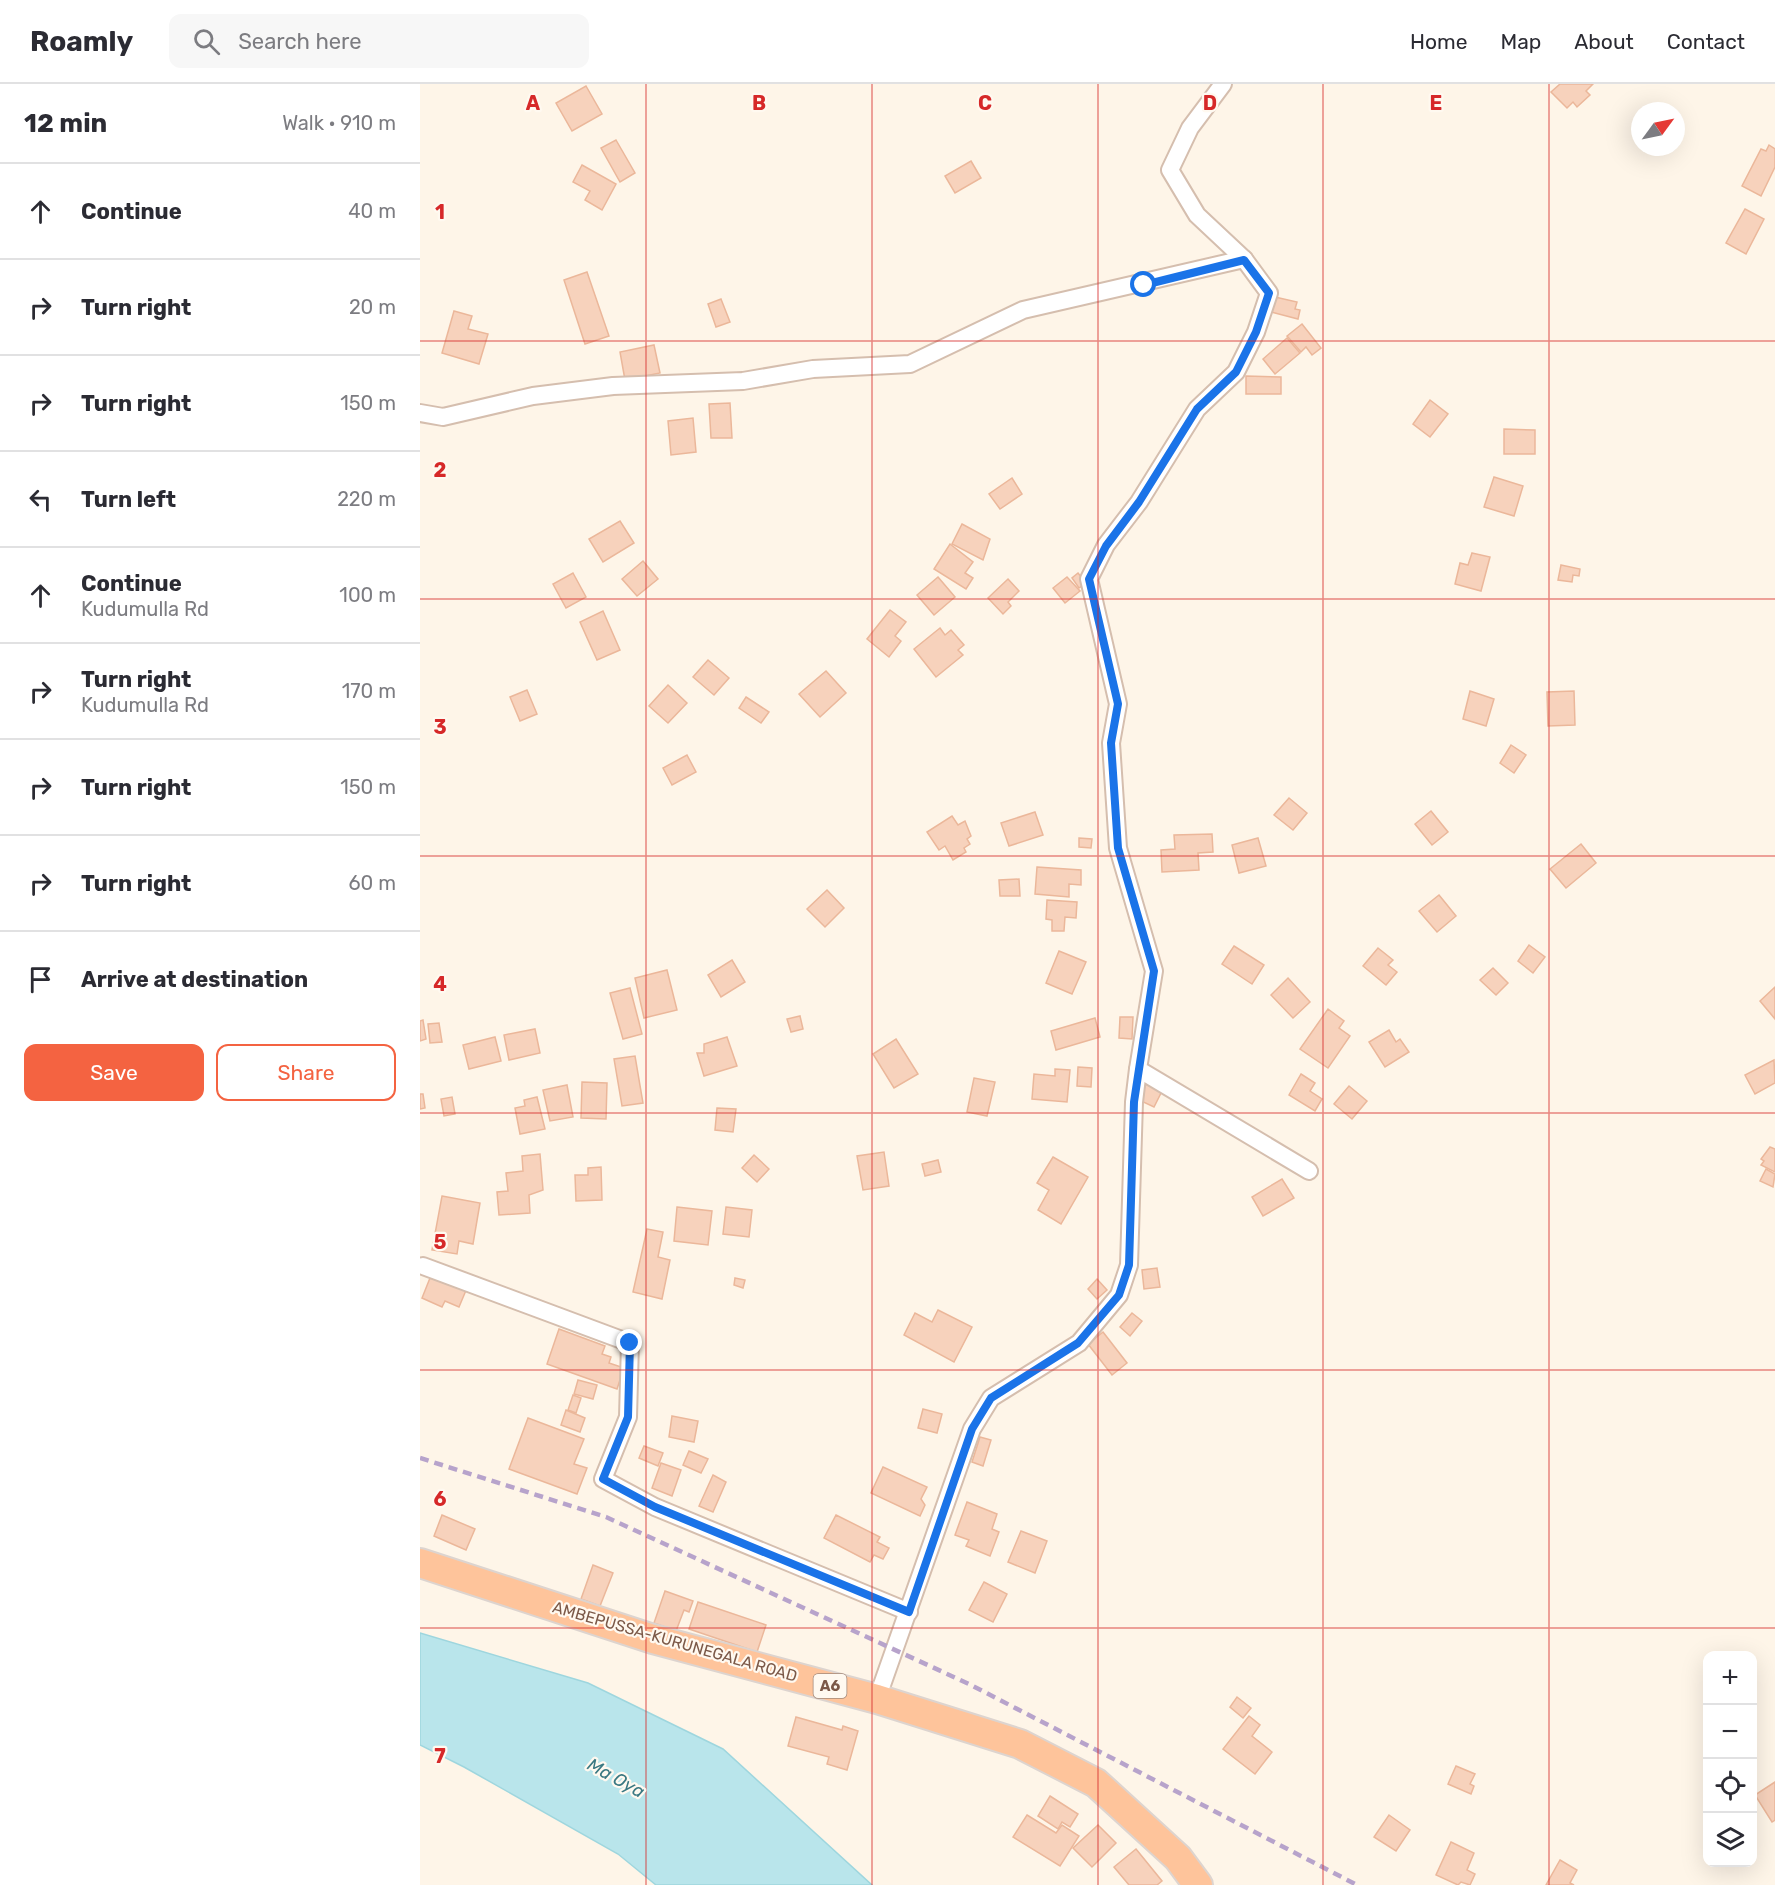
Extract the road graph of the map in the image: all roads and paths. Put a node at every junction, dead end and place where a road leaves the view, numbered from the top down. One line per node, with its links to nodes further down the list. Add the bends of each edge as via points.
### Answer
1 (1223, 84): 2 (street, via 1190,128 1170,170 1197,215)
2 (1244, 260): 3 (street, via 1023,310 910,364 813,369 743,381 613,386 533,396 443,417); 4 (street, via 1269,293 1256,332 1236,372 1197,409 1139,502 1106,546 1089,579 1118,704 1111,743 1118,848 1154,971)
3 (420, 413)
4 (1138, 1069): 5 (street); 8 (street, via 1129,1265 1119,1295 1078,1343 991,1398 972,1429)
5 (1309, 1171)
6 (423, 1266): 8 (street, via 630,1343 628,1417 603,1479 655,1507)
7 (420, 1563): 9 (highway, AMBEPUSSA-KURUNEGALA ROAD / A6, via 653,1639)
8 (909, 1612): 9 (street)
9 (878, 1699): 10 (highway, AMBEPUSSA-KURUNEGALA ROAD / A6, via 1020,1744 1095,1783 1178,1858)
10 (1198, 1885)

